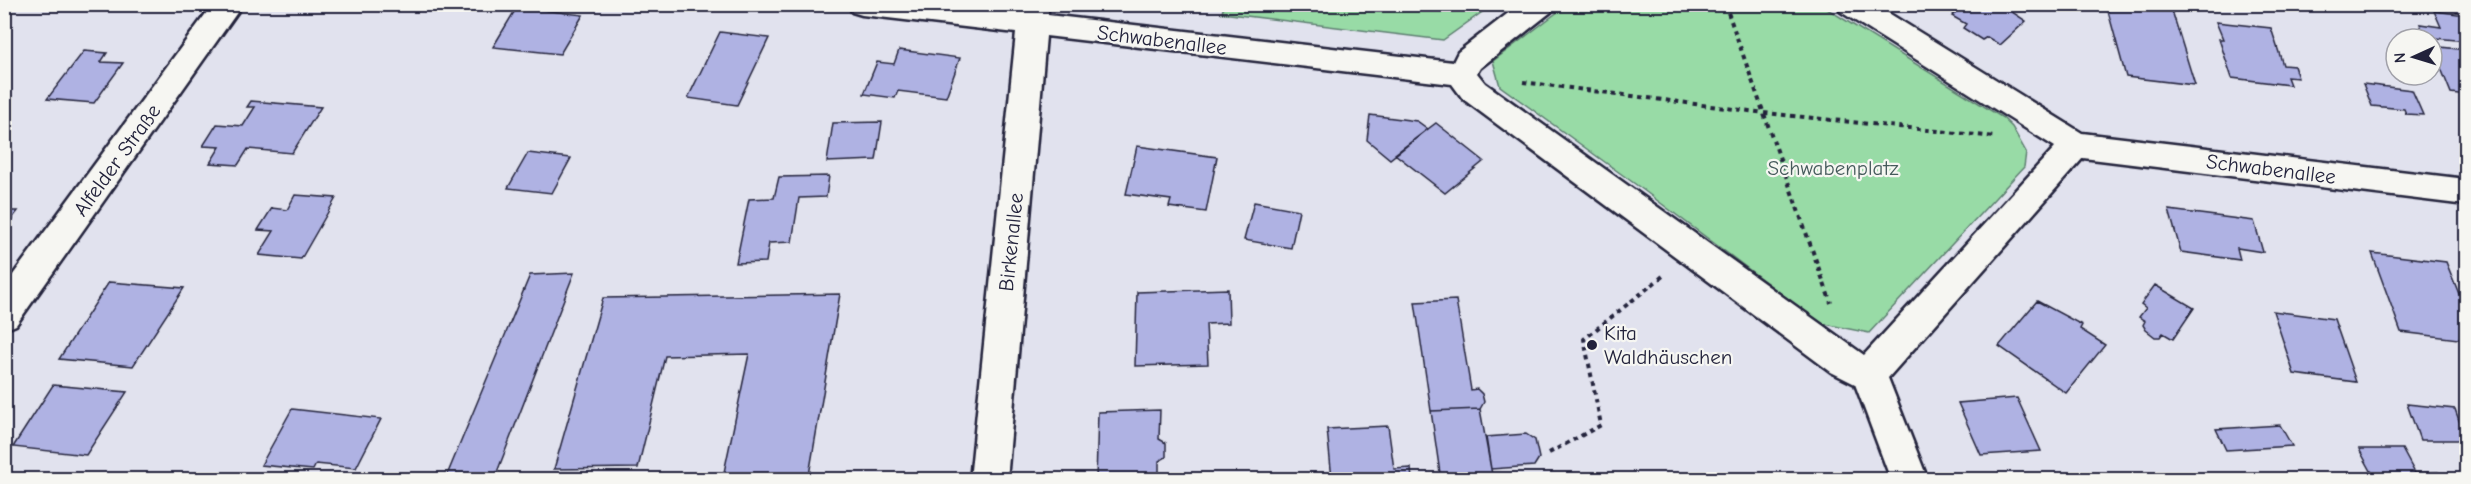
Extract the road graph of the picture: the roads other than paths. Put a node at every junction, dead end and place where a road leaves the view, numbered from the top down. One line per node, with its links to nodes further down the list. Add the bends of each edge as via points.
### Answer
1 (229, 4): 9 (street, Alfelder Straße)
2 (862, 4): 5 (street, Schwabenallee)
3 (1541, 4): 6 (street, via 1469,60)
4 (1851, 4): 7 (street)
5 (1033, 15): 6 (street, Schwabenallee); 11 (street, Birkenallee)
6 (1461, 74): 10 (street, via 1474,91)
7 (2076, 145): 8 (street, Schwabenallee); 10 (street)
8 (2466, 192)
9 (4, 315)
10 (1856, 367): 12 (street)
11 (988, 480)
12 (1910, 480)

